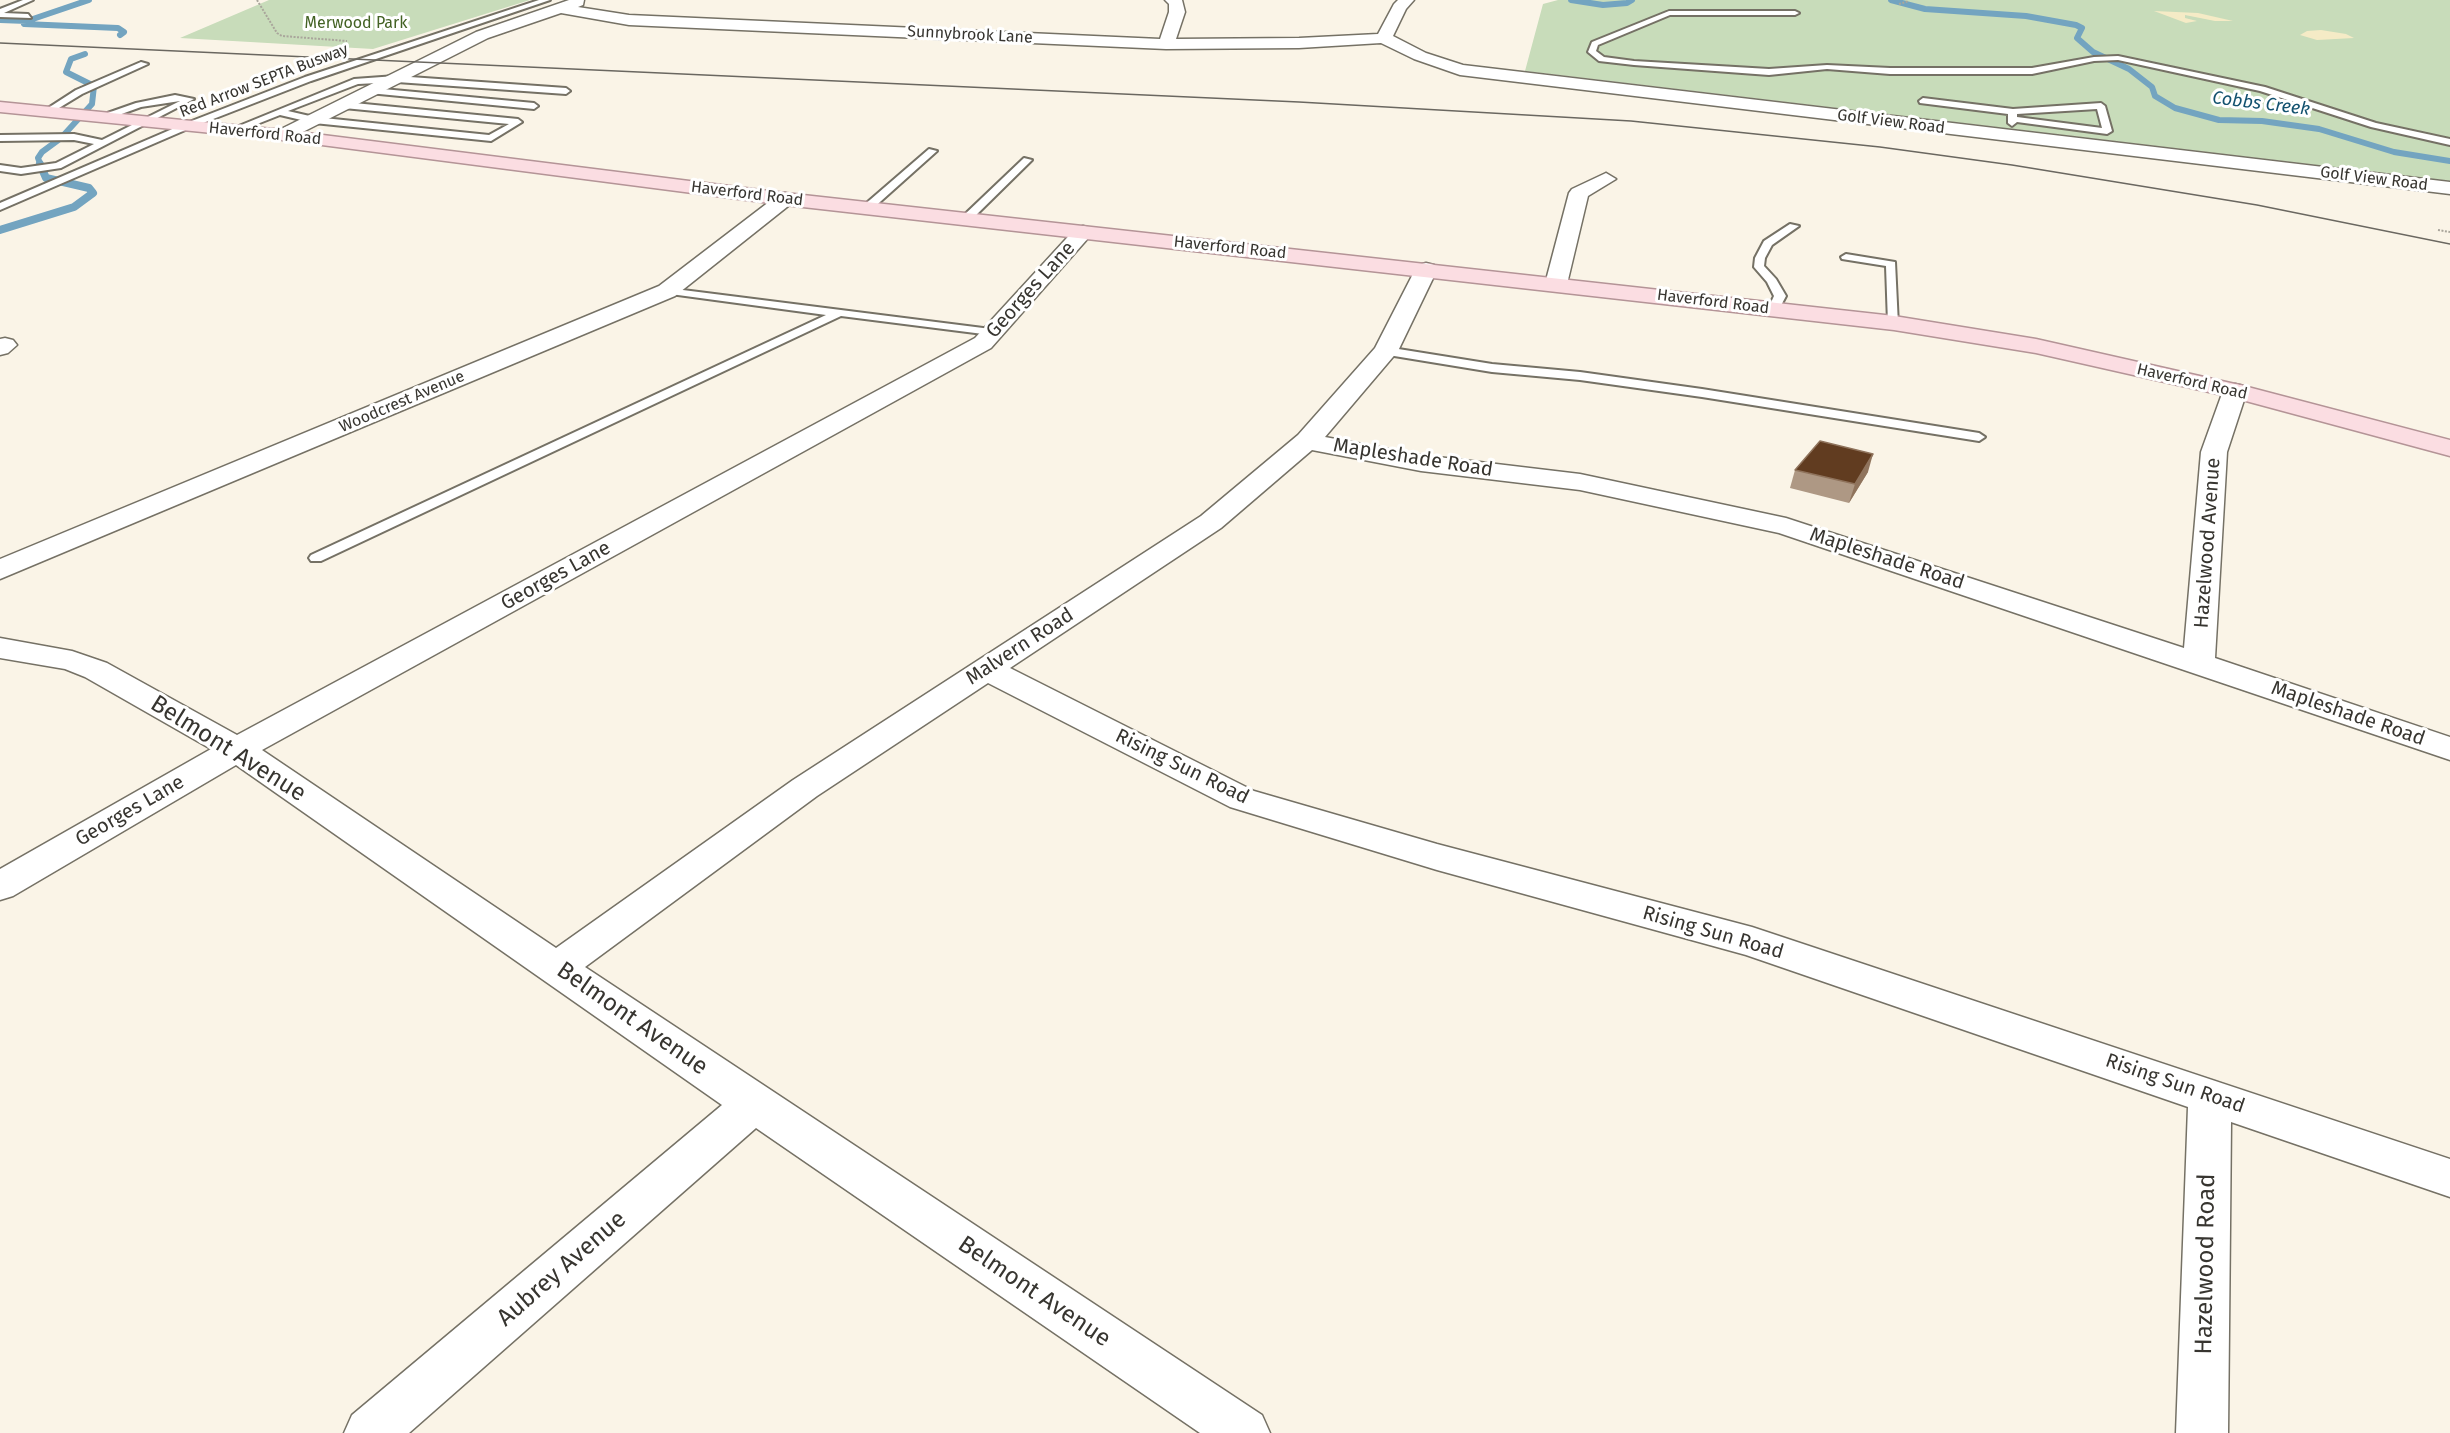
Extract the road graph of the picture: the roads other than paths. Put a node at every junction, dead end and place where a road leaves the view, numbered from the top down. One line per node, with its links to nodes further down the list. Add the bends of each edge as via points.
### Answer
1 (29, 0): 6 (lane)
2 (586, 0): 5 (street)
3 (1173, 0): 10 (street, via 1177,12)
4 (1407, 0): 9 (street, via 1399,7)
5 (552, 4): 10 (street, Sunnybrook Lane, via 629,20); 12 (street); 25 (lane, Red Arrow SEPTA Busway, via 404,45)
6 (0, 13): 8 (lane)
7 (1795, 13): 29 (lane, via 1669,13 1595,44 1592,52 1602,59 1634,63 1769,72 1827,66 1890,71 2032,71 2118,58 2262,89 2374,125)
8 (28, 16)
9 (1384, 38): 10 (street, Sunnybrook Lane); 24 (street, Golf View Road, via 1460,70)
10 (1166, 44)
11 (144, 64): 19 (lane, via 79,92)
12 (394, 80): 13 (street); 14 (lane); 20 (lane, via 357,81)
13 (372, 91): 16 (street); 17 (lane)
14 (566, 91)
15 (1923, 101): 24 (lane)
16 (344, 105): 22 (street); 22 (lane, via 518,122 491,138)
17 (534, 105)
18 (5, 110): 19 (main road, Haverford Road)
19 (46, 112): 21 (main road, Haverford Road)
20 (279, 112): 22 (lane); 26 (lane)
21 (97, 117): 23 (main road, Haverford Road); 23 (lane, via 175,98 190,99)
22 (314, 120): 27 (street)
23 (146, 122): 25 (main road, Haverford Road); 30 (lane)
24 (2012, 122): 24 (lane, via 2101,106 2107,131); 35 (street, Golf View Road)
25 (188, 126): 26 (main road, Haverford Road); 37 (lane, Red Arrow SEPTA Busway)
26 (234, 130): 27 (main road, Haverford Road)
27 (283, 135): 36 (main road, Haverford Road)
28 (0, 138): 30 (lane, via 74,137)
29 (2450, 142)
30 (104, 143): 33 (lane, via 58,166 24,171)
31 (932, 151): 38 (lane)
32 (1028, 160): 39 (lane)
33 (0, 168)
34 (1606, 179): 44 (street, via 1579,193)
35 (2450, 188)
36 (785, 200): 38 (main road, Haverford Road); 45 (street, Woodcrest Avenue)
37 (0, 207)
38 (867, 208): 39 (main road, Haverford Road)
39 (966, 219): 41 (main road, Haverford Road)
40 (1794, 226): 46 (lane, via 1768,243 1760,258 1759,267 1780,296)
41 (1083, 232): 43 (main road, Haverford Road); 49 (street, Georges Lane)
42 (1846, 257): 48 (lane, via 1891,264)
43 (1426, 270): 44 (main road, Haverford Road); 50 (street, Malvern Road)
44 (1556, 284): 46 (main road, Haverford Road)
45 (667, 291): 47 (lane); 56 (street, Woodcrest Avenue)
46 (1774, 309): 48 (main road, Haverford Road)
47 (839, 313): 49 (lane); 55 (lane)
48 (1894, 323): 51 (main road, Haverford Road, via 2036,346)
49 (991, 332): 60 (street, Georges Lane, via 983,343)
50 (1386, 351): 52 (lane, via 1492,368 1714,394); 53 (street, Malvern Road)
51 (2235, 391): 54 (main road, Haverford Road); 58 (street, Hazelwood Avenue, via 2214,452)
52 (1979, 436)
53 (1307, 441): 58 (street, Mapleshade Road, via 1421,463 1580,482 1786,526); 59 (street, Malvern Road, via 1211,522)
54 (2450, 448)
55 (316, 558)
56 (0, 570)
57 (0, 648): 60 (street, Belmont Avenue, via 61,658 96,670)
58 (2199, 663): 61 (street, Mapleshade Road)
59 (986, 669): 63 (street, Malvern Road, via 805,788); 64 (street, Rising Sun Road, via 1242,799 1437,857 1752,942)
60 (237, 749): 62 (street, Georges Lane); 63 (street, Belmont Avenue)
61 (2450, 749)
62 (0, 886)
63 (557, 967): 65 (street, Belmont Avenue)
64 (2210, 1096): 66 (street, Rising Sun Road); 69 (street, Hazelwood Road)
65 (754, 1104): 67 (street, Aubrey Avenue); 68 (street, Belmont Avenue)
66 (2450, 1178)
67 (370, 1433)
68 (1244, 1433)
69 (2202, 1433)

